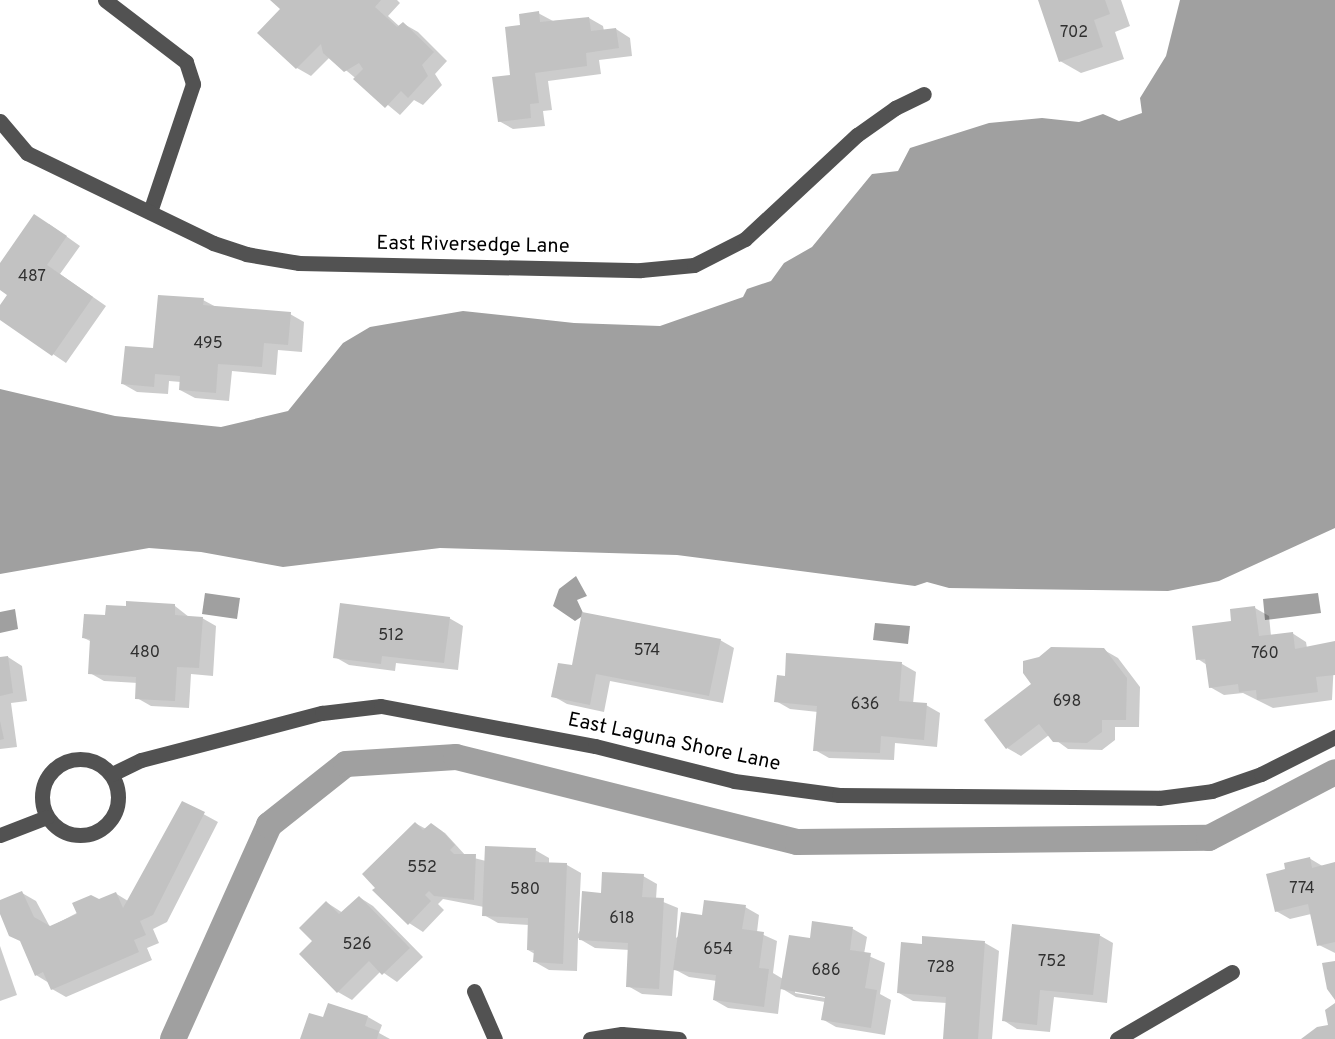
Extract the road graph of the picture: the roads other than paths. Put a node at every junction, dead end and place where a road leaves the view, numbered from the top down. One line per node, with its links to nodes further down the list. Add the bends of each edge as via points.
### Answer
1 (105, 0): 4 (street, via 186,62 193,84)
2 (924, 94): 4 (street, East Riversedge Lane, via 895,108 857,135 745,239 694,265 641,270 299,263 246,254)
3 (0, 121): 4 (street, East Riversedge Lane, via 27,153)
4 (150, 212)
5 (1335, 737): 6 (street, East Laguna Shore Lane, via 1261,774 1212,791 1159,798 839,795 734,781 596,746 381,706 322,713 141,760)
6 (112, 774): 7 (street, via 91,759 78,758 54,769 42,791); 7 (street, via 119,797 114,815 102,829 78,835 56,826)
7 (47, 817): 8 (street)
8 (0, 835)
9 (1232, 972): 14 (street)
10 (474, 991): 11 (street)
11 (495, 1039)
12 (590, 1039): 13 (street, via 622,1034)
13 (679, 1039)
14 (1117, 1039)

